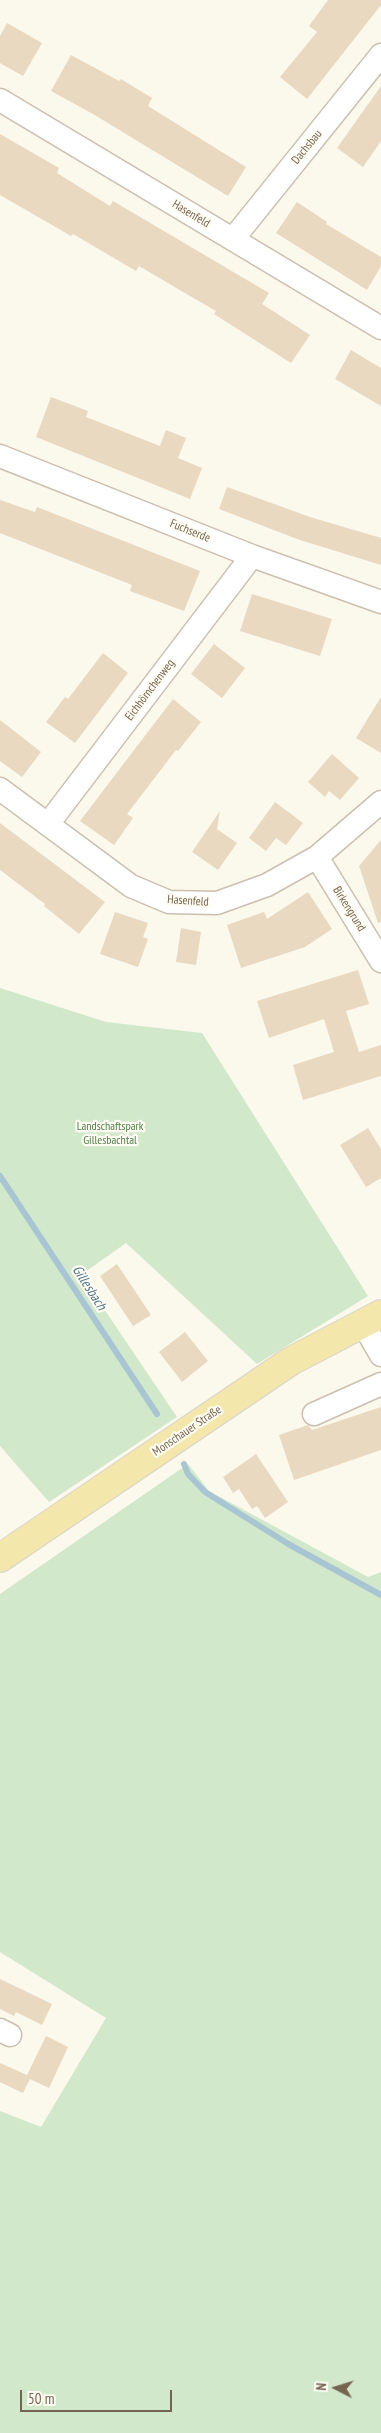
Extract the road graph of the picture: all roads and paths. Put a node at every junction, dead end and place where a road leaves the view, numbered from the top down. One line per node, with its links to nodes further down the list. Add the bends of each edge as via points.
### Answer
1 (381, 55): 3 (street, Dachsbau)
2 (0, 100): 3 (street, Hasenfeld)
3 (233, 239): 4 (street, Hasenfeld)
4 (381, 328)
5 (0, 456): 6 (street, Fuchserde)
6 (252, 556): 7 (street, Fuchserde); 10 (street, Eichhörnchenweg)
7 (381, 602)
8 (0, 789): 10 (street, Hasenfeld)
9 (381, 802): 11 (street, Hasenfeld)
10 (48, 824): 11 (street, Hasenfeld, via 130,886 169,902 217,903 267,885)
11 (317, 857): 12 (street, Birkengrund)
12 (381, 961)
13 (372, 1319): 14 (street); 17 (main road, Monschauer Straße, via 291,1361)
14 (381, 1355)
15 (381, 1384): 16 (street)
16 (314, 1414)
17 (0, 1558)

